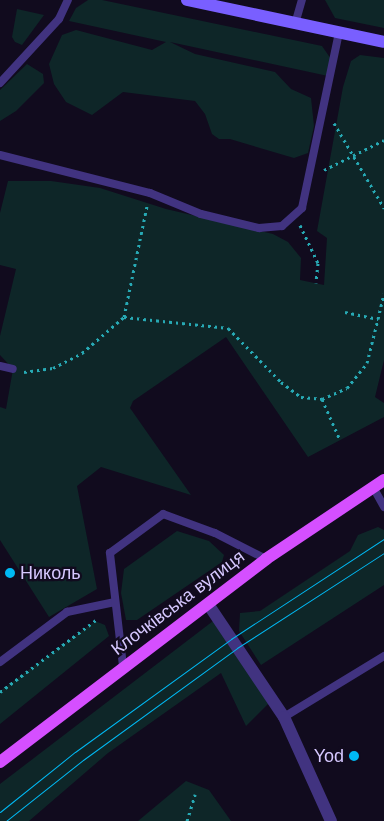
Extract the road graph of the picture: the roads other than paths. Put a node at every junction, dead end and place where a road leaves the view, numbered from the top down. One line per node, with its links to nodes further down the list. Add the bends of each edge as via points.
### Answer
1 (68, 0): 7 (lane, via 59,19)
2 (187, 0): 4 (street)
3 (302, 0): 4 (lane)
4 (295, 24): 5 (street)
5 (339, 33): 6 (street); 8 (lane, via 302,208 282,226 259,228 201,214 150,193)
6 (384, 42)
7 (0, 83)
8 (0, 155)
9 (0, 366): 10 (lane)
10 (13, 369)
11 (384, 480): 12 (main road, Клочківська вулиця)
12 (372, 487): 13 (lane); 14 (main road, Клочківська вулиця)
13 (384, 507)
14 (266, 559): 15 (lane, via 215,533 163,514 110,553); 16 (main road, Клочківська вулиця)
15 (115, 604): 18 (lane, via 67,612); 19 (lane)
16 (208, 604): 19 (main road, Клочківська вулиця); 20 (street)
17 (384, 656): 20 (lane)
18 (0, 662)
19 (122, 666): 21 (main road, Клочківська вулиця)
20 (284, 717): 22 (street)
21 (0, 762)
22 (331, 821)

